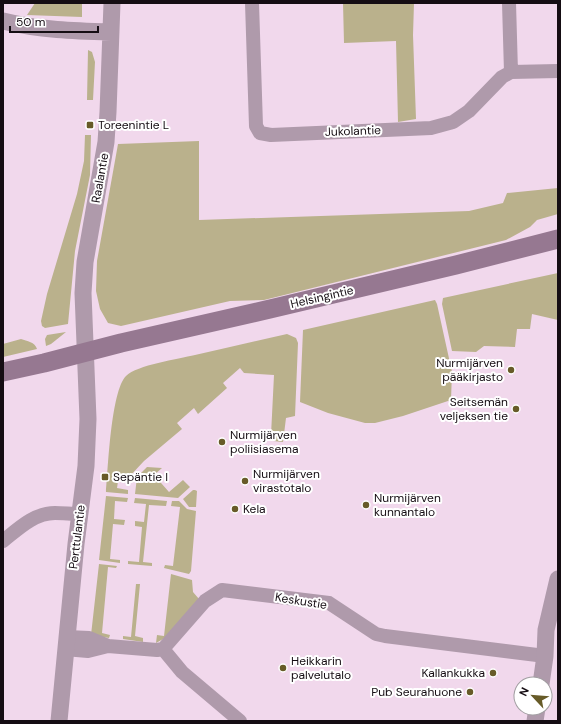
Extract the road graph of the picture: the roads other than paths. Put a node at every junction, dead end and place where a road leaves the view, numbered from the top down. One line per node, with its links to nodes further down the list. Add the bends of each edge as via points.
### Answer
1 (112, 3): 5 (street, Raalantie)
2 (252, 3): 7 (street, Jukolantie, via 256,126 260,133 271,135 431,128 452,122 469,111 502,76)
3 (509, 3): 7 (street)
4 (3, 21): 5 (street, via 56,30)
5 (111, 32): 9 (street, Raalantie, via 106,142 85,262)
6 (558, 71): 7 (street)
7 (511, 72)
8 (558, 238): 9 (main road, Helsingintie, via 448,267)
9 (85, 353): 10 (main road, Helsingintie); 11 (street, Perttulantie, via 88,419)
10 (3, 372)
11 (80, 514): 12 (street, via 43,515 30,520); 15 (street, Perttulantie)
12 (3, 541)
13 (558, 579): 17 (street, via 546,630)
14 (558, 634): 17 (street)
15 (66, 643): 16 (street, via 89,638 108,646); 19 (street, Perttulantie)
16 (163, 649): 17 (street, Keskustie, via 205,601 222,590 329,604 376,634 385,636); 20 (street, via 182,672)
17 (552, 658): 18 (street)
18 (544, 676)
19 (59, 721)
20 (240, 721)

